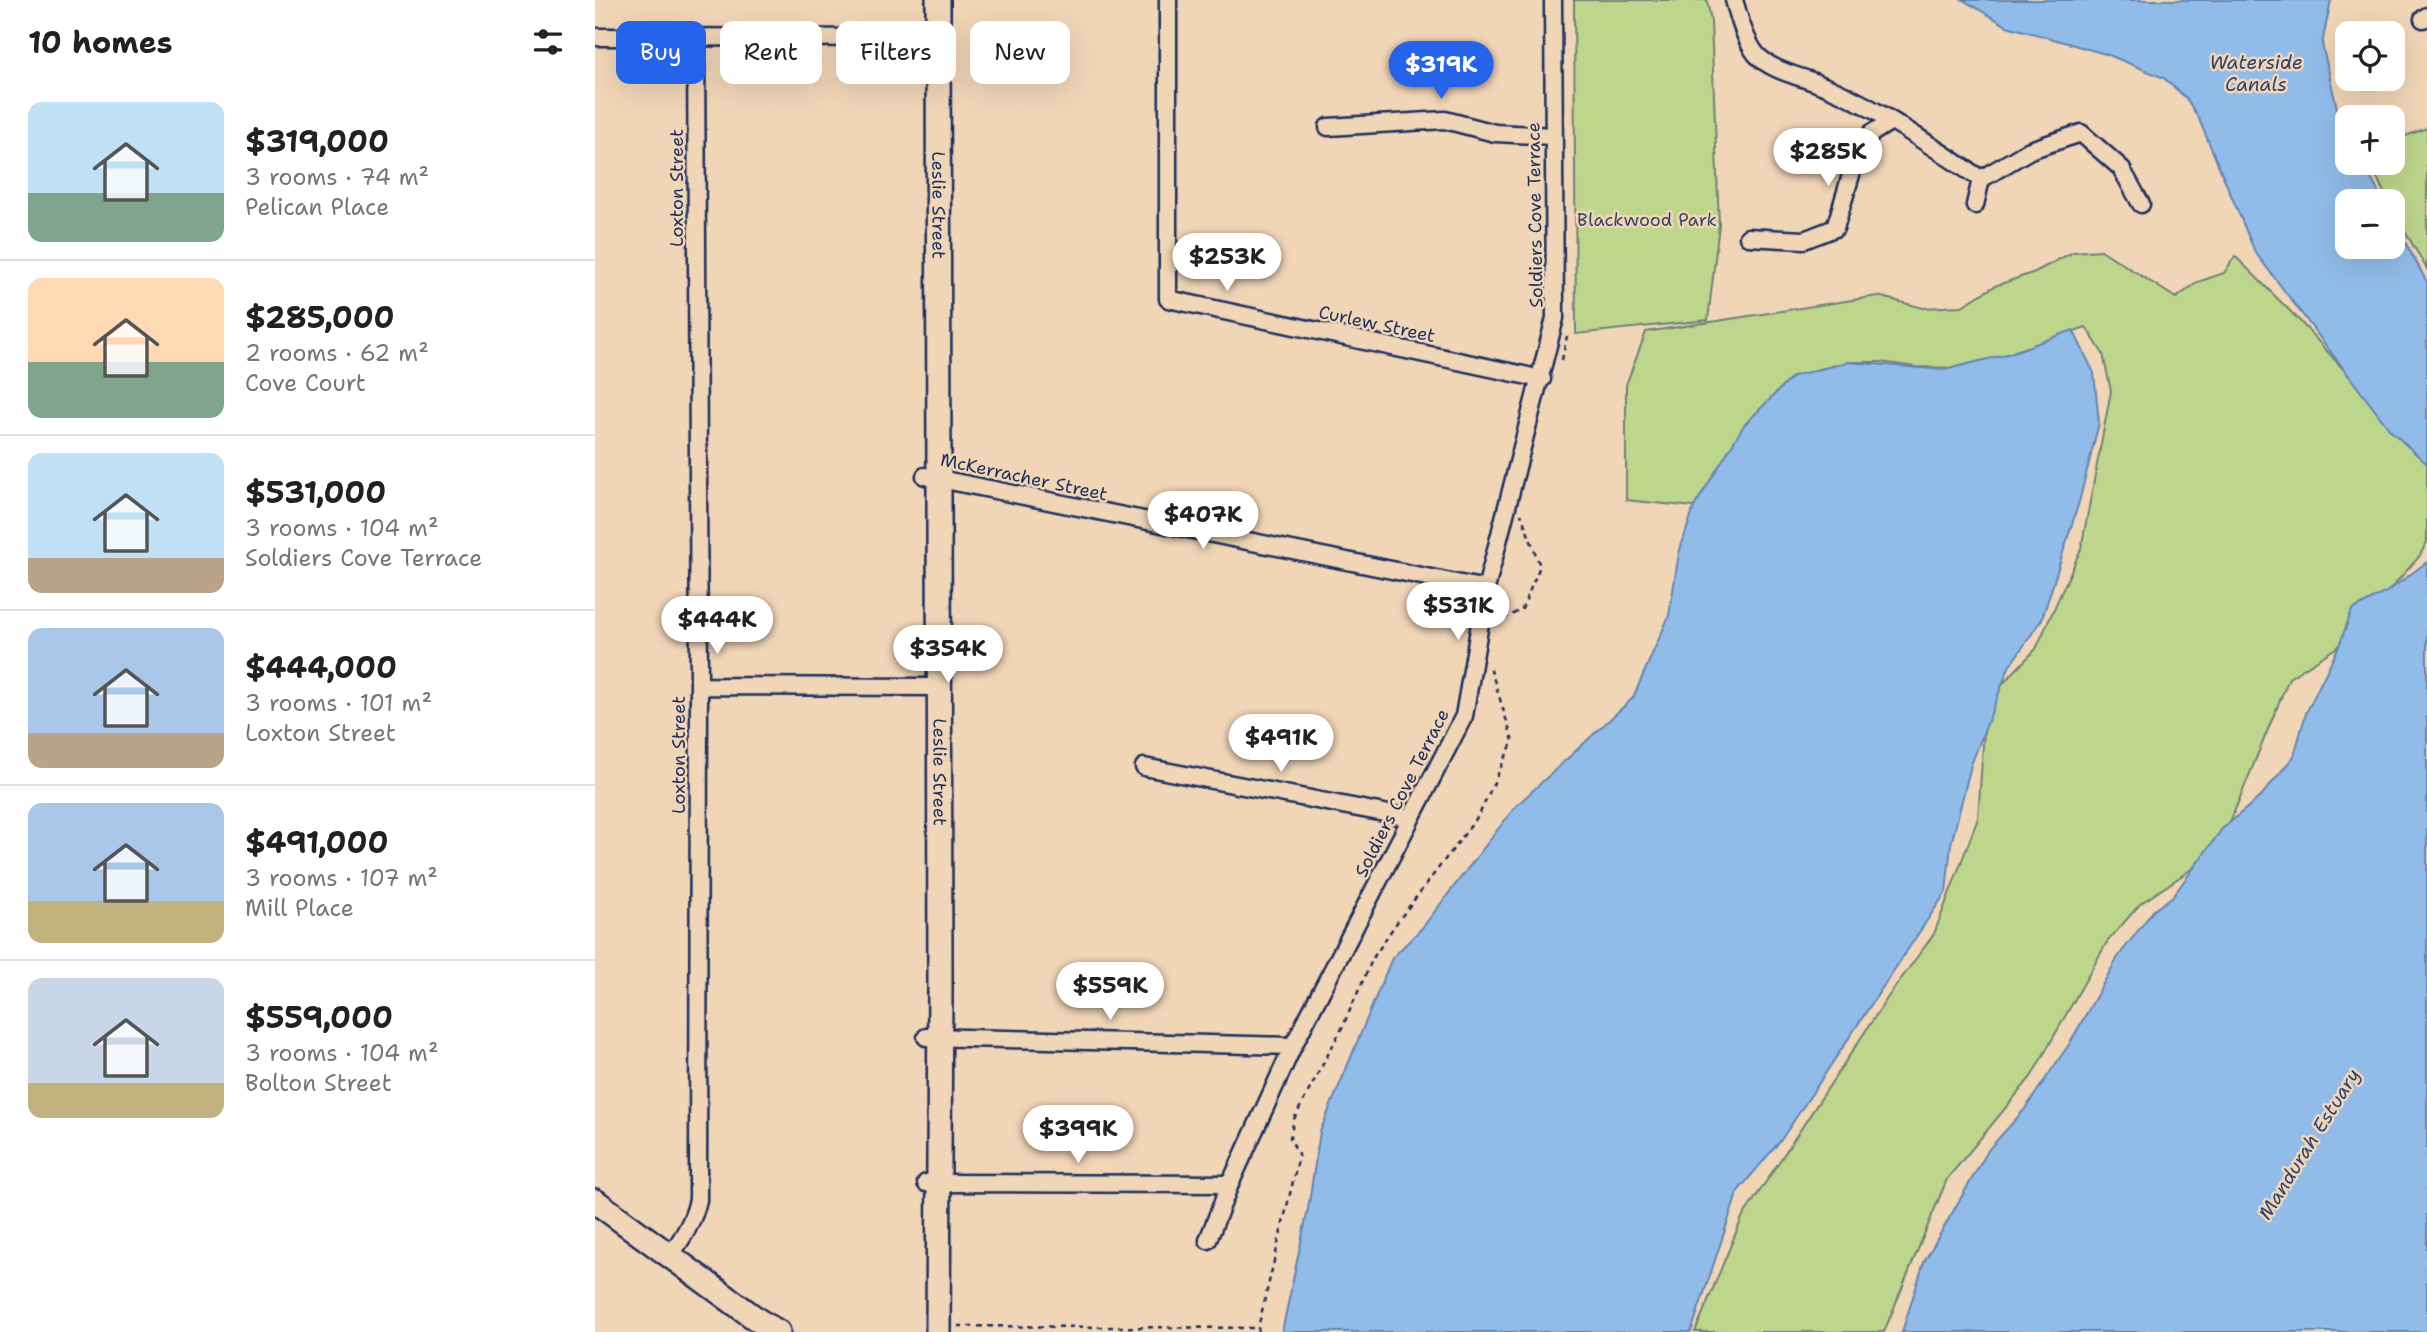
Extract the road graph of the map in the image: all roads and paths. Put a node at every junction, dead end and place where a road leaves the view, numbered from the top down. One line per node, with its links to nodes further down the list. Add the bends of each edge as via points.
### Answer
1 (926, 0): 6 (street, Leslie Street)
2 (938, 0): 7 (street, Leslie Street)
3 (1168, 0): 21 (street, Curlew Street, via 1168,299)
4 (1552, 0): 16 (street, Soldiers Cove Terrace)
5 (1734, 0): 14 (street, via 1756,54 1765,61 1833,89)
6 (929, 21)
7 (935, 21)
8 (595, 37): 9 (street)
9 (616, 37)
10 (706, 37): 11 (street)
11 (836, 38)
12 (696, 84): 24 (street, Loxton Street)
13 (932, 84): 22 (street, Leslie Street)
14 (1891, 121): 17 (street); 20 (street, via 1872,133 1857,155 1835,228 1804,240)
15 (1328, 127): 16 (street, via 1445,120 1495,133)
16 (1552, 136): 21 (street, Soldiers Cove Terrace, via 1555,318)
17 (1981, 179): 18 (street, via 2030,150 2081,133 2121,168); 19 (street)
18 (2141, 204)
19 (1975, 205)
20 (1748, 237)
21 (1542, 379): 23 (street, Soldiers Cove Terrace)
22 (932, 477): 23 (street, McKerracher Street); 25 (street, Leslie Street)
23 (1486, 589): 27 (street, Soldiers Cove Terrace, via 1464,716)
24 (699, 686): 25 (street); 34 (street, Loxton Street, via 698,1200 688,1231)
25 (933, 687): 28 (street, Leslie Street)
26 (1144, 767): 27 (street)
27 (1410, 818): 29 (street, Soldiers Cove Terrace)
28 (933, 1037): 29 (street); 30 (street, Leslie Street)
29 (1293, 1045): 31 (street, Soldiers Cove Terrace)
30 (933, 1183): 31 (street); 36 (street, Leslie Street)
31 (1230, 1184): 33 (street, Soldiers Cove Terrace)
32 (595, 1201): 34 (street)
33 (1208, 1240)
34 (670, 1256): 37 (street)
35 (1258, 1328): 36 (path)
36 (937, 1330)
37 (778, 1332)

